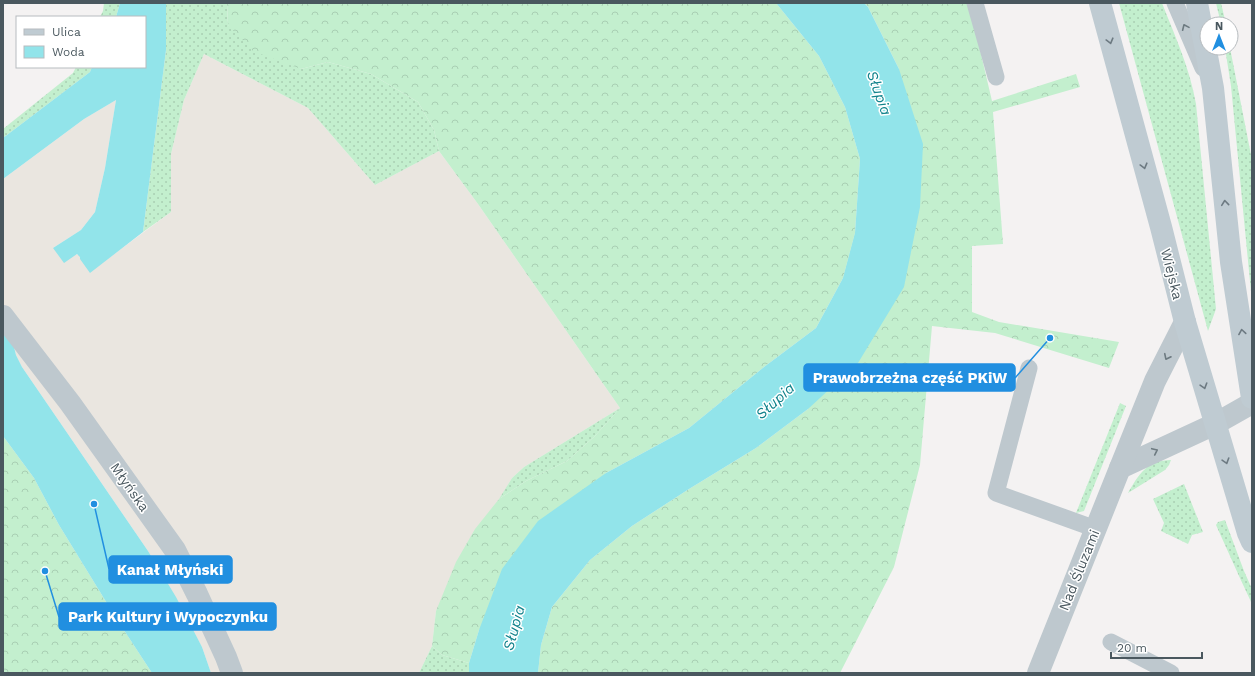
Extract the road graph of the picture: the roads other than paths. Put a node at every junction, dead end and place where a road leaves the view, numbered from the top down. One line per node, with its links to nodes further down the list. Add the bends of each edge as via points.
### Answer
1 (975, 3): 5 (lane)
2 (1100, 3): 8 (main road, Wiejska, one-way to 8)
3 (1175, 3): 6 (lane, one-way to 3)
4 (1197, 3): 6 (main road)
5 (996, 77)
6 (1212, 88): 10 (main road, one-way to 6, via 1231,262)
7 (3, 316): 17 (street, Młyńska, via 70,403 175,550)
8 (1184, 322): 12 (main road, Wiejska, one-way to 12); 13 (street, Nad Śluzami, one-way to 13, via 1155,382)
9 (1029, 368): 14 (lane, via 996,493)
10 (1252, 398)
11 (1252, 403): 12 (street)
12 (1215, 424): 13 (street, one-way to 12); 15 (main road, Wiejska, one-way to 15)
13 (1120, 468): 14 (street, Nad Śluzami)
14 (1096, 529): 18 (street, Nad Śluzami)
15 (1252, 542)
16 (1111, 642): 19 (lane)
17 (232, 673)
18 (1038, 673)
19 (1171, 673)

